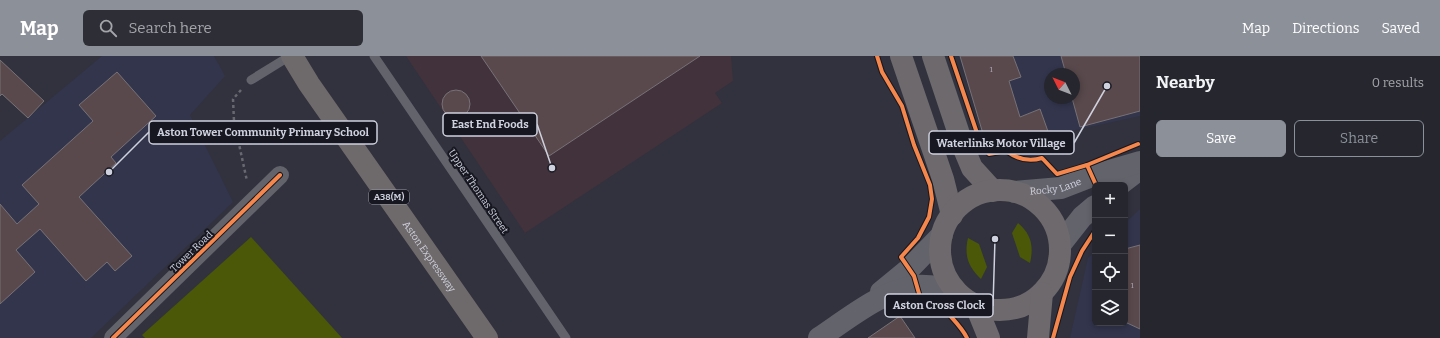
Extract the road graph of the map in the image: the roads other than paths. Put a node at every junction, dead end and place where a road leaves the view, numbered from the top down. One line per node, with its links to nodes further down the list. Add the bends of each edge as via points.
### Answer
1 (291, 56): 5 (lane); 21 (highway, Aston Expressway / A38(M))
2 (374, 56): 22 (lane, Upper Thomas Street)
3 (901, 56): 13 (main road, via 943,179)
4 (933, 56): 10 (main road, via 972,168)
5 (251, 80)
6 (1140, 162): 11 (main road, Rocky Lane, via 1061,188)
7 (1140, 169): 9 (main road)
8 (280, 175): 20 (street, Tower Road)
9 (1123, 182)
10 (994, 191): 11 (main road); 13 (main road, via 978,195 963,203)
11 (1015, 192): 15 (main road, via 1032,199 1046,211 1055,227)
12 (1092, 209): 15 (main road)
13 (952, 215): 14 (main road)
14 (942, 235): 16 (main road, via 940,254 944,273); 19 (main road, via 910,269)
15 (1060, 245): 17 (main road, via 1059,262 1053,279)
16 (954, 290): 18 (main road); 19 (main road, via 917,286 892,292)
17 (1042, 293): 18 (main road, via 1028,303 1011,309 993,310); 25 (main road)
18 (976, 306): 24 (main road)
19 (859, 311): 23 (main road)
20 (113, 338)
21 (487, 338)
22 (566, 338)
23 (819, 338)
24 (989, 338)
25 (1038, 338)

